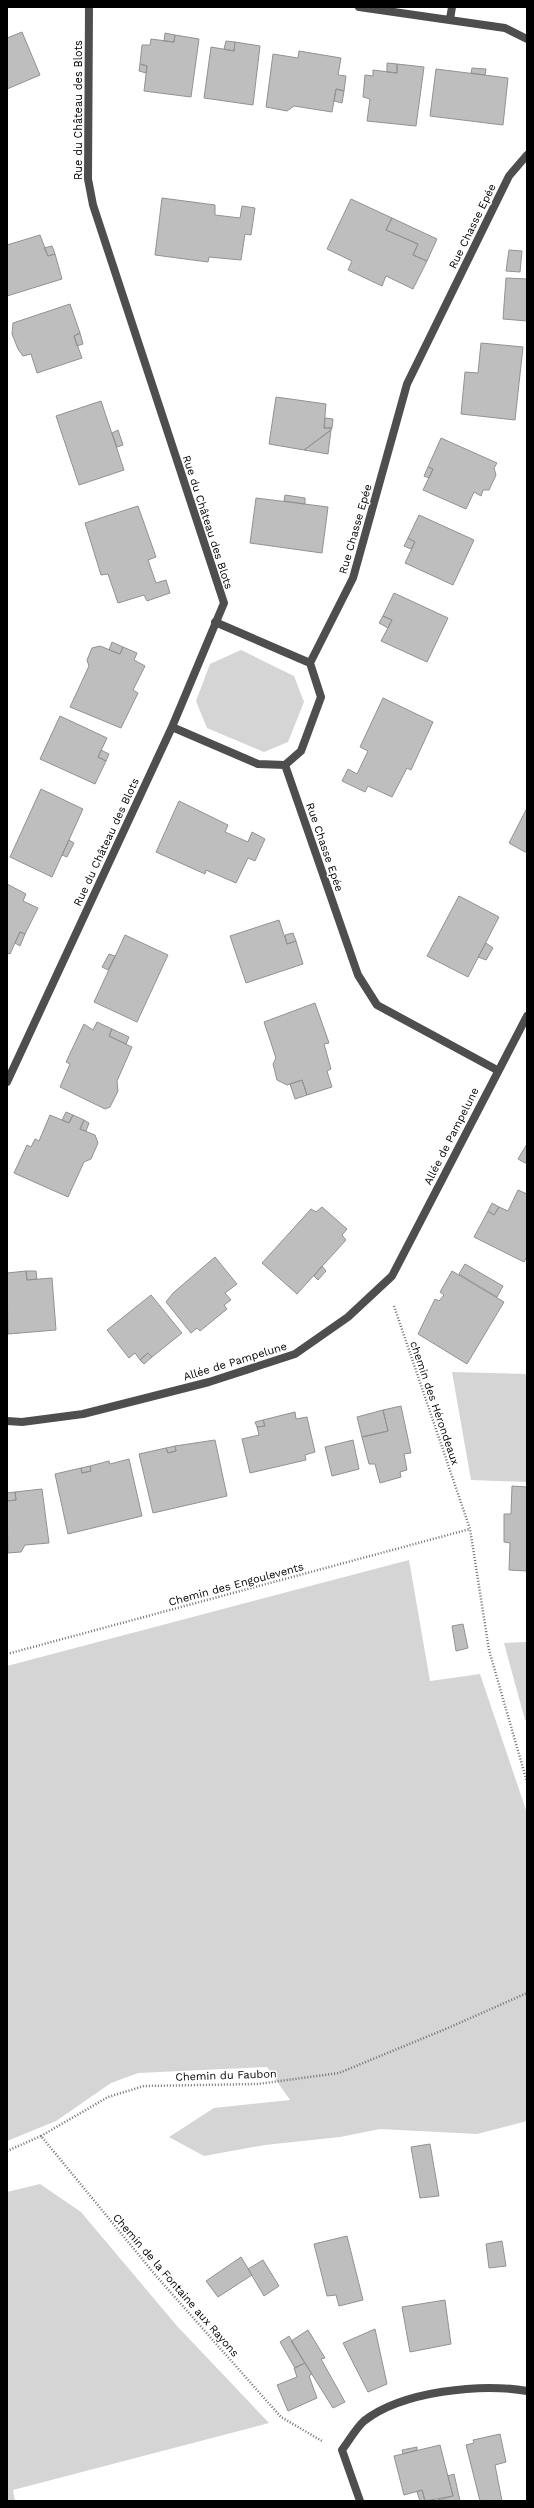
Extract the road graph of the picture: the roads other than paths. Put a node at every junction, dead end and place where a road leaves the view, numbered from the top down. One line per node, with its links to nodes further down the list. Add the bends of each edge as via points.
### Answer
1 (89, 7): 7 (street, Rue du Château des Blots, via 88,179 93,205 224,603)
2 (359, 7): 4 (street)
3 (452, 7): 4 (street)
4 (450, 19): 5 (street, via 505,28)
5 (527, 39)
6 (527, 156): 8 (street, Rue Chasse Epée, via 509,176 407,384 353,578)
7 (215, 622): 8 (street); 9 (street, Rue du Château des Blots)
8 (310, 663): 10 (street, via 322,698 301,751)
9 (172, 727): 10 (street, via 258,764); 13 (street, Rue du Château des Blots)
10 (285, 765): 12 (street, Rue Chasse Epée, via 358,975 377,1005)
11 (527, 1016): 12 (street, Allée de Pampelune)
12 (497, 1070): 14 (street, Allée de Pampelune, via 392,1276 348,1317 295,1354 209,1382 83,1414 22,1422)
13 (7, 1082)
14 (7, 1421)
15 (527, 2391): 16 (street, via 444,2391 388,2407 363,2422 342,2450)
16 (360, 2501)

